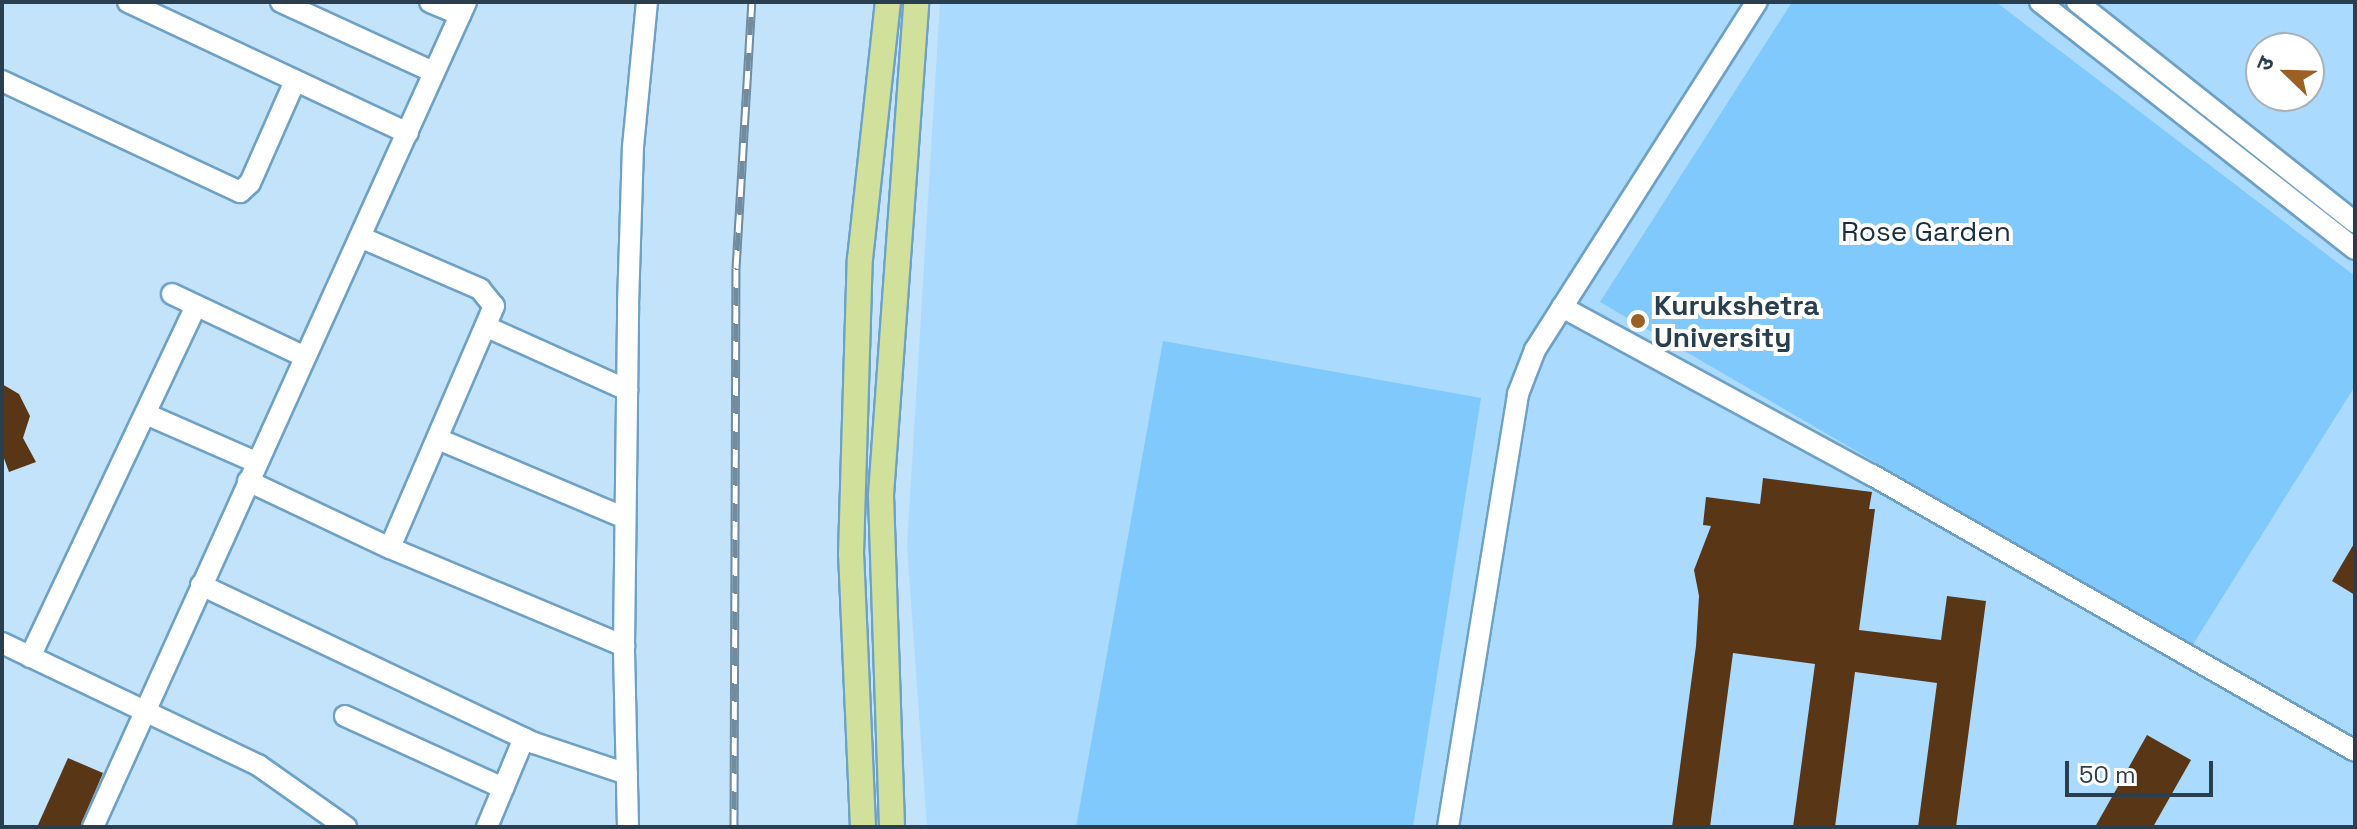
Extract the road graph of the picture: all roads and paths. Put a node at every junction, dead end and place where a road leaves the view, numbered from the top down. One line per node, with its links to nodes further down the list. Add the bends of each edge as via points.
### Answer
1 (128, 2): 13 (street)
2 (281, 2): 11 (street)
3 (430, 2): 10 (street)
4 (647, 2): 23 (street, via 633,147)
5 (888, 2): 43 (main road, via 860,259 852,523)
6 (916, 2): 44 (main road, via 881,495)
7 (1757, 2): 20 (street)
8 (2040, 2): 17 (street)
9 (2077, 2): 15 (street)
10 (463, 8): 11 (street)
11 (433, 72): 14 (street)
12 (2, 81): 13 (street, via 240,192 250,183)
13 (295, 81): 14 (street)
14 (408, 133): 16 (street)
15 (2355, 222)
16 (360, 237): 21 (street, via 480,289 494,306); 22 (street)
17 (2355, 249)
18 (172, 294): 19 (street)
19 (196, 306): 22 (street); 24 (street)
20 (1562, 307): 36 (street, via 1872,475); 45 (street, via 1535,350 1518,394)
21 (487, 327): 23 (street); 25 (street)
22 (303, 356): 26 (street)
23 (627, 390): 27 (street)
24 (146, 414): 26 (street); 32 (street)
25 (438, 439): 27 (street); 28 (street)
26 (252, 472): 28 (street); 29 (street)
27 (625, 518): 31 (street)
28 (390, 548): 31 (street)
29 (201, 585): 33 (street); 35 (street)
30 (2, 643): 32 (street)
31 (624, 646): 37 (street)
32 (30, 657): 33 (street)
33 (143, 714): 39 (street); 40 (street, via 267,770)
34 (345, 716): 38 (street)
35 (524, 738): 37 (street); 38 (street)
36 (2355, 751)
37 (627, 774): 42 (street)
38 (503, 788): 41 (street)
39 (97, 826)
40 (346, 827)
41 (487, 827)
42 (628, 827)
43 (863, 827)
44 (892, 827)
45 (1448, 827)

